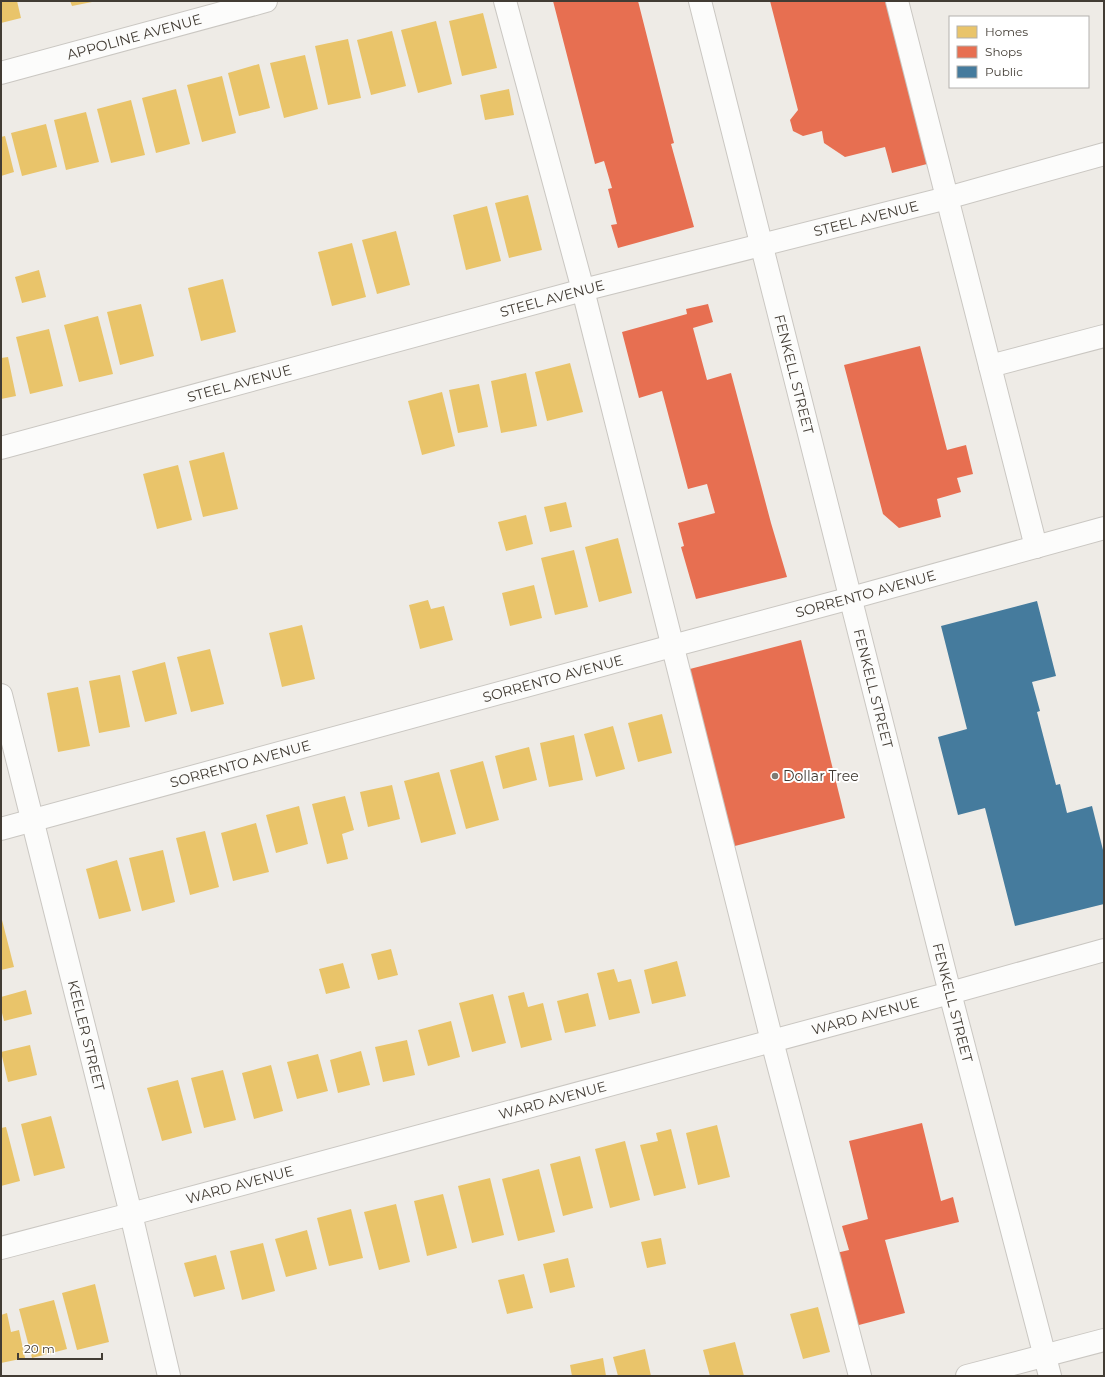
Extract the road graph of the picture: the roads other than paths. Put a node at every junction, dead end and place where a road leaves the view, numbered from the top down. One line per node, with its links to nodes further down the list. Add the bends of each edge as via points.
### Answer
1 (266, 1): 5 (street, APPOLINE AVENUE)
2 (505, 1): 9 (street)
3 (700, 1): 8 (street, FENKELL STREET)
4 (897, 1): 7 (street)
5 (1, 73)
6 (1104, 154): 7 (street, STEEL AVENUE)
7 (947, 198): 8 (street, STEEL AVENUE); 11 (street)
8 (761, 244): 9 (street, STEEL AVENUE); 15 (street, FENKELL STREET)
9 (583, 290): 12 (street, STEEL AVENUE); 16 (street)
10 (1104, 336): 11 (street)
11 (990, 366): 14 (street)
12 (1, 448)
13 (1104, 528): 14 (street, SORRENTO AVENUE)
14 (1036, 547): 15 (street, SORRENTO AVENUE)
15 (851, 598): 16 (street, SORRENTO AVENUE); 21 (street, FENKELL STREET)
16 (672, 646): 18 (street, SORRENTO AVENUE); 22 (street)
17 (1, 695): 18 (street, KEELER STREET)
18 (33, 820): 19 (street, SORRENTO AVENUE); 23 (street, KEELER STREET)
19 (1, 829)
20 (1104, 950): 21 (street, WARD AVENUE)
21 (950, 993): 22 (street, WARD AVENUE); 26 (street, FENKELL STREET)
22 (772, 1041): 23 (street, WARD AVENUE); 28 (street)
23 (131, 1214): 24 (street, WARD AVENUE); 27 (street, KEELER STREET)
24 (1, 1248)
25 (1104, 1340): 26 (street)
26 (1047, 1366): 29 (street)
27 (169, 1376)
28 (860, 1376)
29 (967, 1376)

